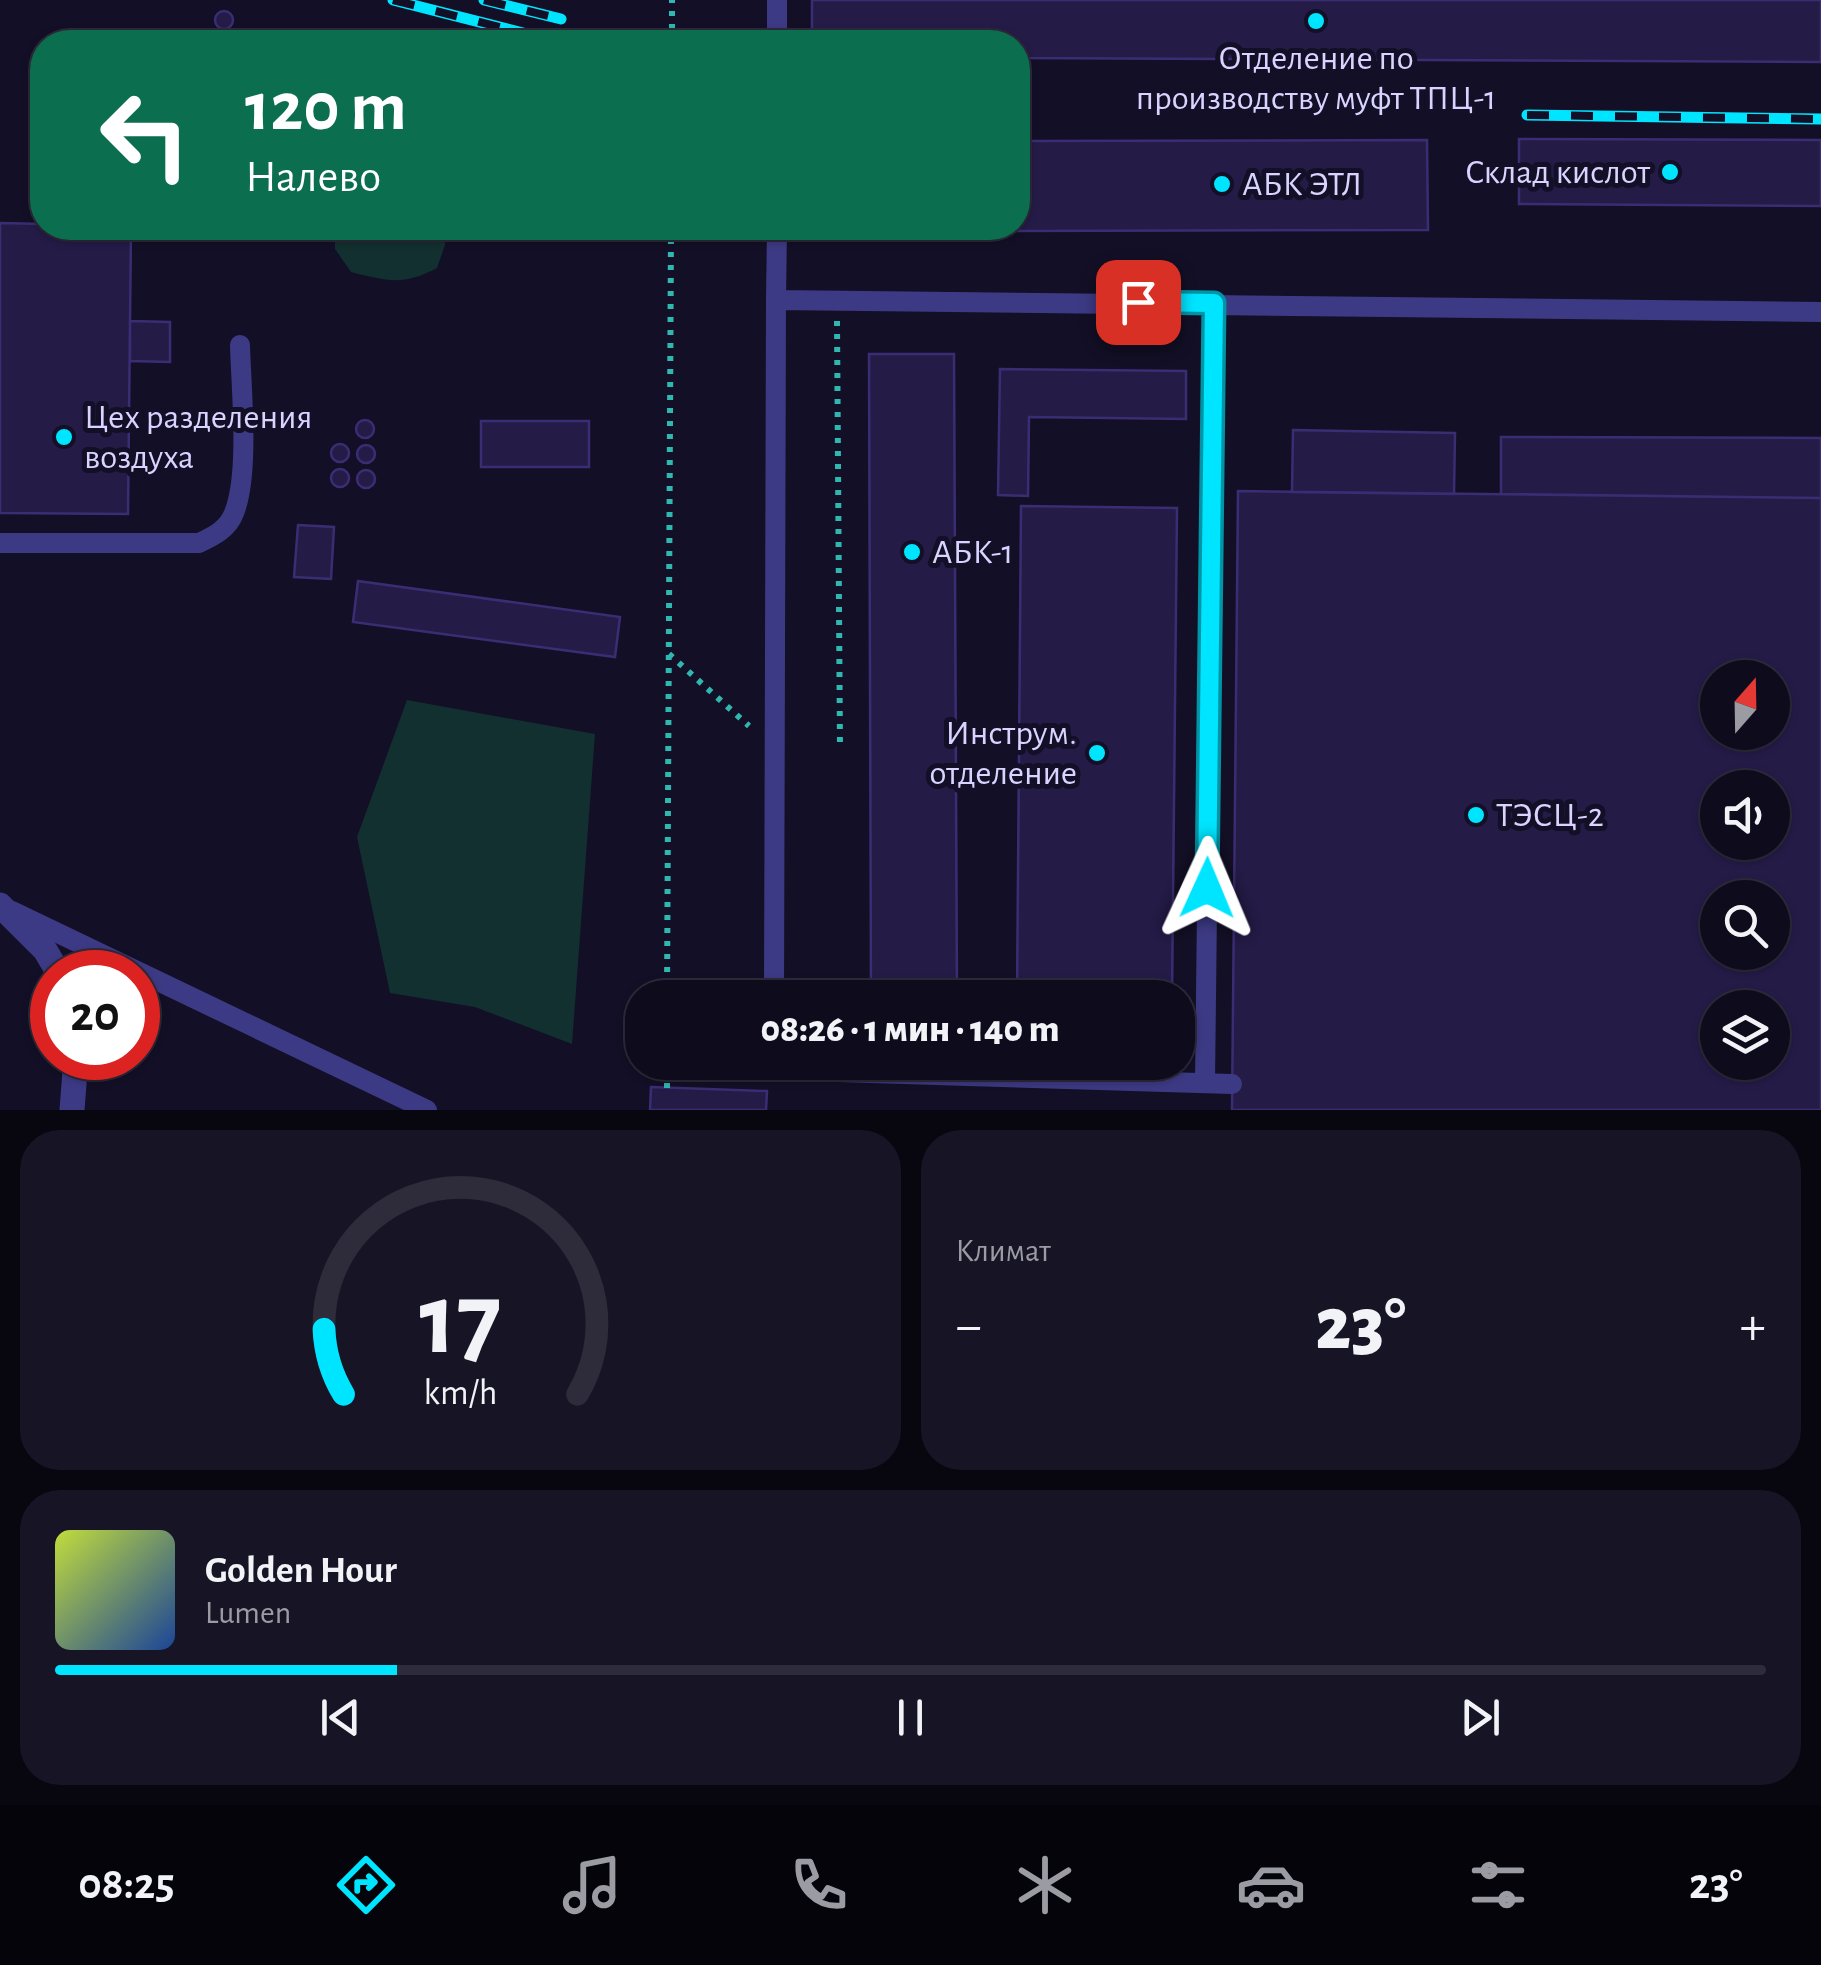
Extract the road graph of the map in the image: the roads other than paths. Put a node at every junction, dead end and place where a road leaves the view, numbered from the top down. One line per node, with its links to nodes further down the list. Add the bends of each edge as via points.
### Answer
1 (777, 0): 2 (lane)
2 (777, 30)
3 (777, 240): 4 (lane)
4 (776, 300): 5 (lane); 11 (lane)
5 (1214, 303): 6 (lane); 14 (lane)
6 (1821, 312)
7 (240, 345): 8 (lane, via 240,478 234,513 220,533 200,544)
8 (0, 542)
9 (3, 906): 10 (street); 17 (lane)
10 (45, 950)
11 (774, 980)
12 (74, 1080): 16 (street)
13 (1105, 1080): 14 (lane)
14 (1205, 1083): 15 (lane)
15 (1232, 1084)
16 (72, 1110)
17 (427, 1110)

